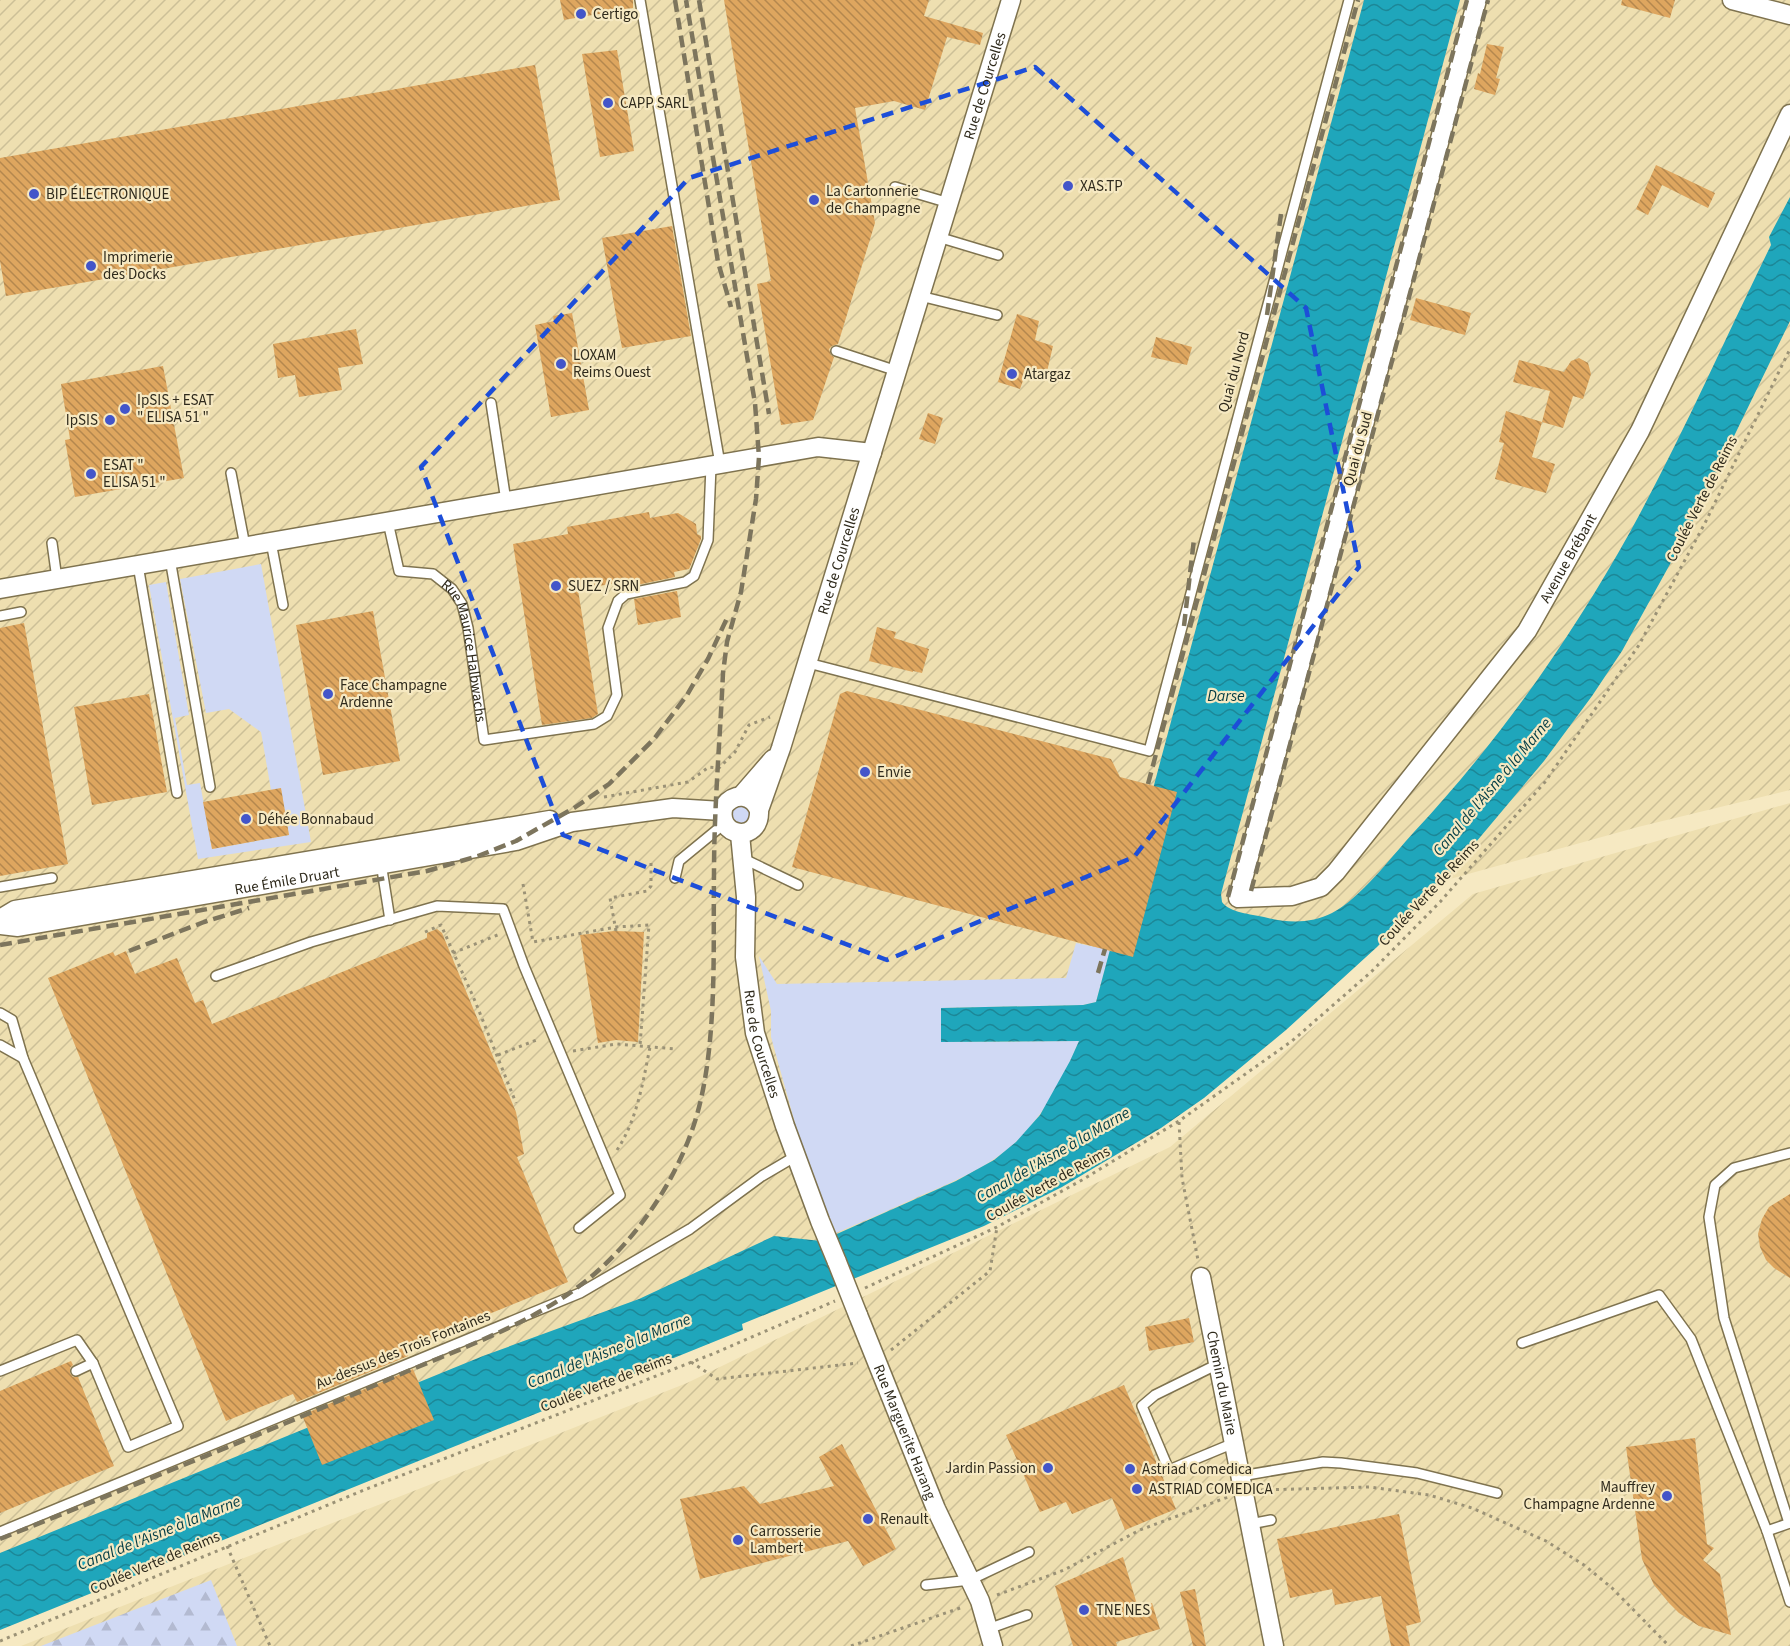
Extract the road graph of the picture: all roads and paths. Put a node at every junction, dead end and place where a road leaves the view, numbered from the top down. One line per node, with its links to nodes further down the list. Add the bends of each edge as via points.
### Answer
1 (640, 0): 19 (lane)
2 (1349, 0): 33 (lane, Quai du Nord, via 1149,751)
3 (1477, 0): 49 (street, Quai du Sud)
4 (1732, 0): 6 (street)
5 (1009, 1): 9 (street, Rue de Courcelles)
6 (1790, 15)
7 (1790, 114): 49 (street, Avenue Brébant, via 1640,431 1527,631 1321,887 1292,896)
8 (895, 187): 9 (lane)
9 (949, 203): 10 (street, Rue de Courcelles)
10 (938, 237): 11 (lane); 12 (street, Rue de Courcelles)
11 (998, 255)
12 (920, 296): 13 (lane); 16 (street, Rue de Courcelles)
13 (997, 315)
14 (1790, 349): 69 (path, Coulée Verte de Reims, via 1705,524 1638,645 1545,783 1440,902 1371,972 1292,1041)
15 (836, 351): 16 (lane)
16 (897, 371): 18 (street, Rue de Courcelles)
17 (491, 403): 21 (lane)
18 (872, 453): 19 (street, via 818,447); 33 (street, Rue de Courcelles)
19 (716, 465): 21 (street); 22 (lane, Rue Maurice Halbwachs, via 708,540 694,576 685,582 626,594 618,601 608,628 617,695 607,716 594,724 484,740 462,604 452,589 433,574 399,571)
20 (231, 473): 25 (lane)
21 (506, 501): 22 (street)
22 (388, 522): 23 (street)
23 (271, 542): 25 (street); 30 (lane)
24 (52, 543): 28 (lane)
25 (245, 546): 26 (street)
26 (170, 559): 27 (street); 35 (lane)
27 (138, 565): 28 (street); 36 (lane)
28 (57, 579): 29 (street)
29 (0, 589)
30 (283, 605)
31 (21, 612): 32 (lane)
32 (0, 616)
33 (808, 663): 34 (street, Rue de Courcelles)
34 (782, 748): 37 (street, Rue de Courcelles); 38 (street, Rue de Courcelles)
35 (210, 787)
36 (177, 793)
37 (741, 796): 38 (street, via 752,800); 39 (street, Rue de Courcelles, via 724,806)
38 (759, 810): 40 (street, Rue de Courcelles, via 754,828)
39 (723, 818): 40 (street); 41 (street, Rue Émile Druart, via 673,808 572,822 555,819); 45 (lane, via 679,861)
40 (740, 834): 42 (street, Rue de Courcelles)
41 (380, 857): 50 (street, Rue Émile Druart, via 15,910); 51 (lane); 53 (street, Rue Émile Druart, via 18,927)
42 (742, 858): 47 (lane); 72 (street, Rue de Courcelles, via 745,957 755,1033)
43 (651, 862): 55 (path, via 652,879 647,891 610,898)
44 (52, 878): 48 (lane)
45 (675, 878)
46 (523, 884): 52 (path)
47 (798, 885)
48 (0, 887)
49 (1238, 898)
50 (0, 919)
51 (390, 920): 54 (lane, via 437,906 502,909); 58 (lane, via 311,942)
52 (529, 922): 54 (path); 55 (path, via 533,942)
53 (0, 925)
54 (510, 929): 57 (path); 60 (lane)
55 (616, 929): 62 (path, via 649,925)
56 (425, 932): 57 (path, via 441,925)
57 (453, 953): 66 (path)
58 (216, 976)
59 (0, 1013): 67 (lane, via 12,1020)
60 (552, 1034): 66 (path); 75 (lane, via 620,1195)
61 (0, 1045): 67 (lane)
62 (640, 1046): 63 (path); 65 (path, via 616,1044)
63 (650, 1047): 64 (path); 70 (path, via 632,1120)
64 (676, 1049)
65 (571, 1052)
66 (497, 1056): 68 (path)
67 (23, 1058): 82 (lane, via 178,1426 128,1447)
68 (516, 1103)
69 (1179, 1121): 74 (path, Coulée Verte de Reims); 76 (path, via 1182,1178)
70 (616, 1152)
71 (1790, 1153): 90 (lane, via 1734,1168 1715,1185 1709,1218 1724,1318)
72 (796, 1156): 73 (street, Rue de Courcelles); 93 (lane, Au-dessus des Trois Fontaines, via 690,1229 580,1293)
73 (820, 1221): 81 (street, Rue Marguerite Harang, bridge)
74 (997, 1227): 77 (path, Coulée Verte de Reims); 81 (path, via 990,1271)
75 (579, 1228)
76 (1201, 1277): 83 (street, Chemin du Maire)
77 (856, 1292)
78 (845, 1296): 80 (path, Coulée Verte de Reims)
79 (1522, 1343): 92 (lane, via 1659,1295 1691,1339)
80 (691, 1362): 81 (path, via 717,1379); 94 (path, Coulée Verte de Reims)
81 (875, 1362): 96 (street, Rue Marguerite Harang)
82 (93, 1364): 84 (lane, via 77,1340); 85 (lane)
83 (1218, 1364): 86 (street, Chemin du Maire); 86 (lane, via 1155,1395 1142,1406 1169,1470)
84 (0, 1371)
85 (76, 1371)
86 (1234, 1443): 87 (street, Chemin du Maire)
87 (1241, 1476): 88 (lane, via 1323,1462 1341,1463 1417,1473); 91 (street, Chemin du Maire)
88 (1497, 1493)
89 (1271, 1520): 91 (lane)
90 (1790, 1523): 92 (lane)
91 (1250, 1524): 103 (street, Chemin du Maire)
92 (1767, 1531): 98 (lane)
93 (0, 1532)
94 (227, 1546): 101 (path, Coulée Verte de Reims); 102 (path)
95 (1029, 1552): 96 (lane)
96 (970, 1580): 97 (lane); 100 (street, Rue Marguerite Harang)
97 (926, 1585)
98 (1790, 1602)
99 (1027, 1615): 100 (lane, Rue Marguerite Harang)
100 (991, 1638)
101 (0, 1641)
102 (270, 1646)
103 (1274, 1646)

